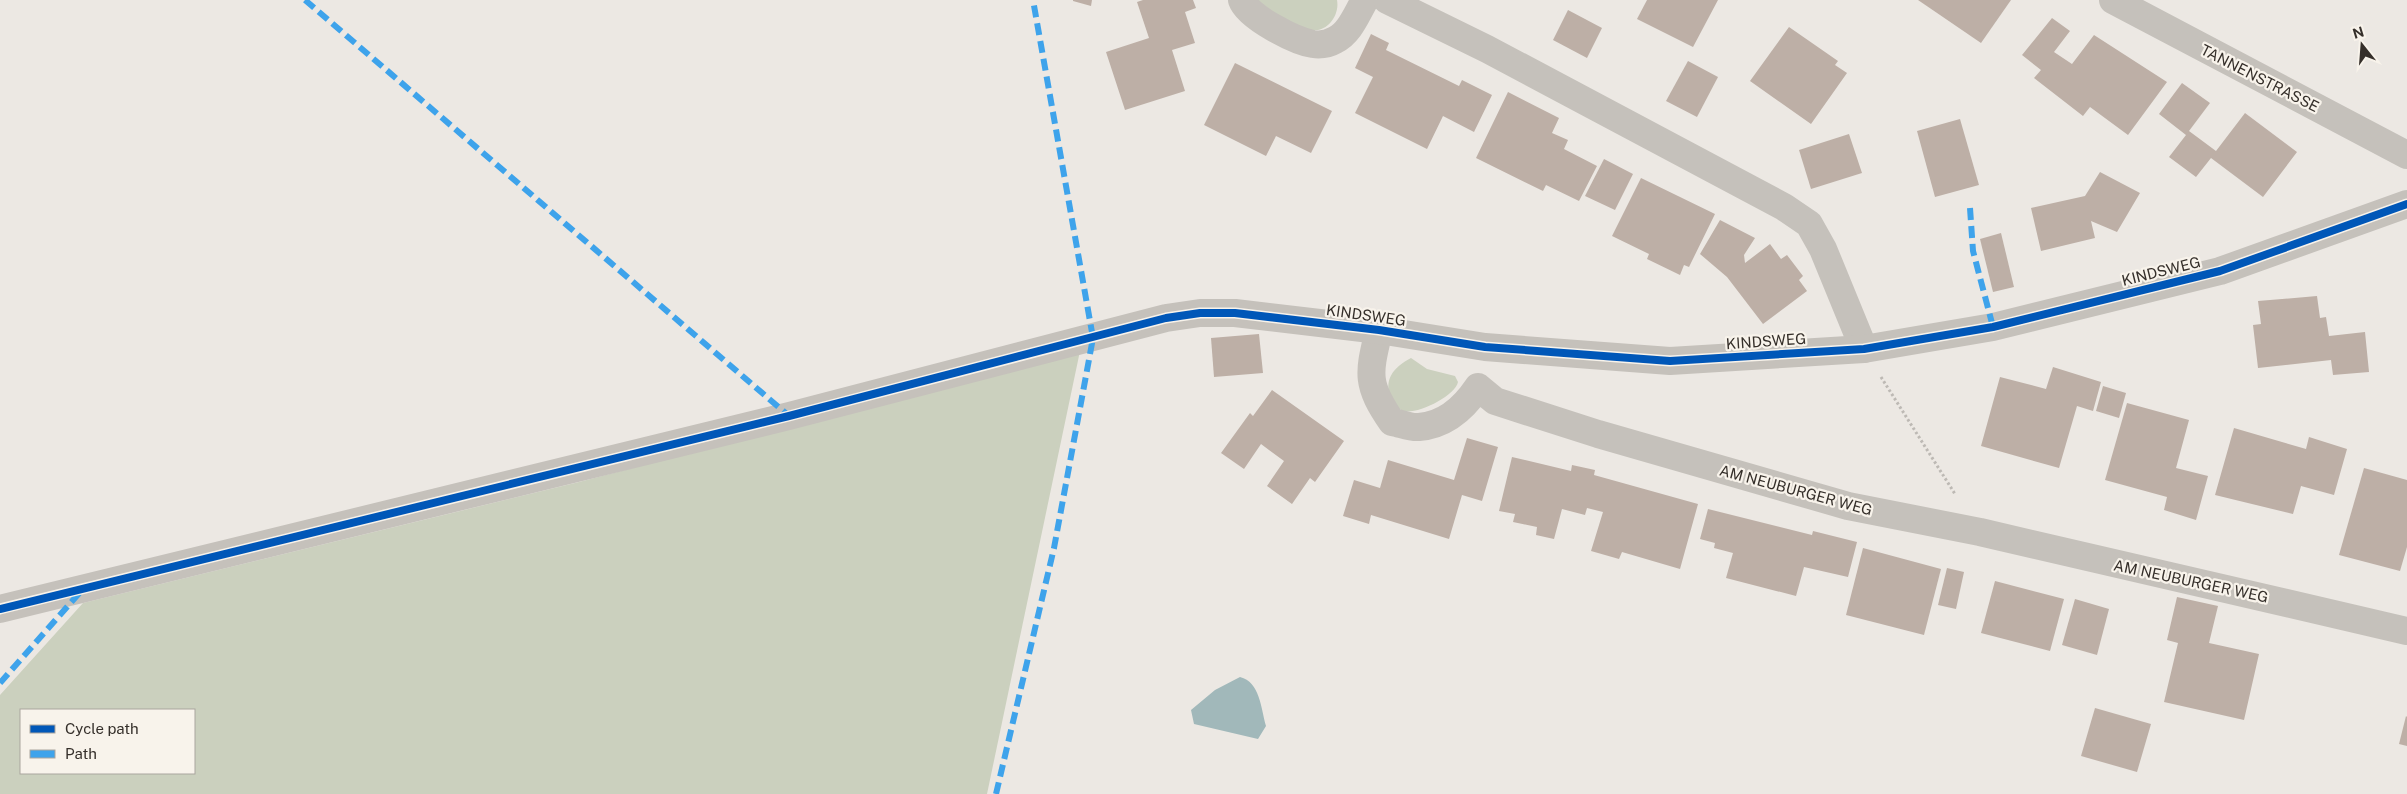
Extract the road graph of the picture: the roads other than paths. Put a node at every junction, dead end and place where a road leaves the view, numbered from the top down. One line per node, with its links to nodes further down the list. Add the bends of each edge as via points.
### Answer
1 (1242, 0): 2 (street, via 1251,14 1303,41 1326,44 1347,31)
2 (1365, 0)
3 (1387, 0): 9 (street, via 1487,49 1784,207 1809,224 1824,249)
4 (2113, 0): 5 (street, TANNENSTRASSE)
5 (2407, 155)
6 (2407, 204): 9 (street, KINDSWEG, via 2220,271 1994,327)
7 (1379, 330): 8 (street, KINDSWEG); 10 (street, via 1370,370 1377,400 1392,422 1418,427 1447,419 1466,405); 11 (street, KINDSWEG, via 1235,313 1200,313 1166,318 779,418)
8 (1485, 347): 9 (street, KINDSWEG, via 1670,361); 10 (street)
9 (1864, 348)
10 (1478, 387): 12 (street, AM NEUBURGER WEG, via 1495,401 1839,504 1980,532)
11 (0, 609)
12 (2407, 632)

